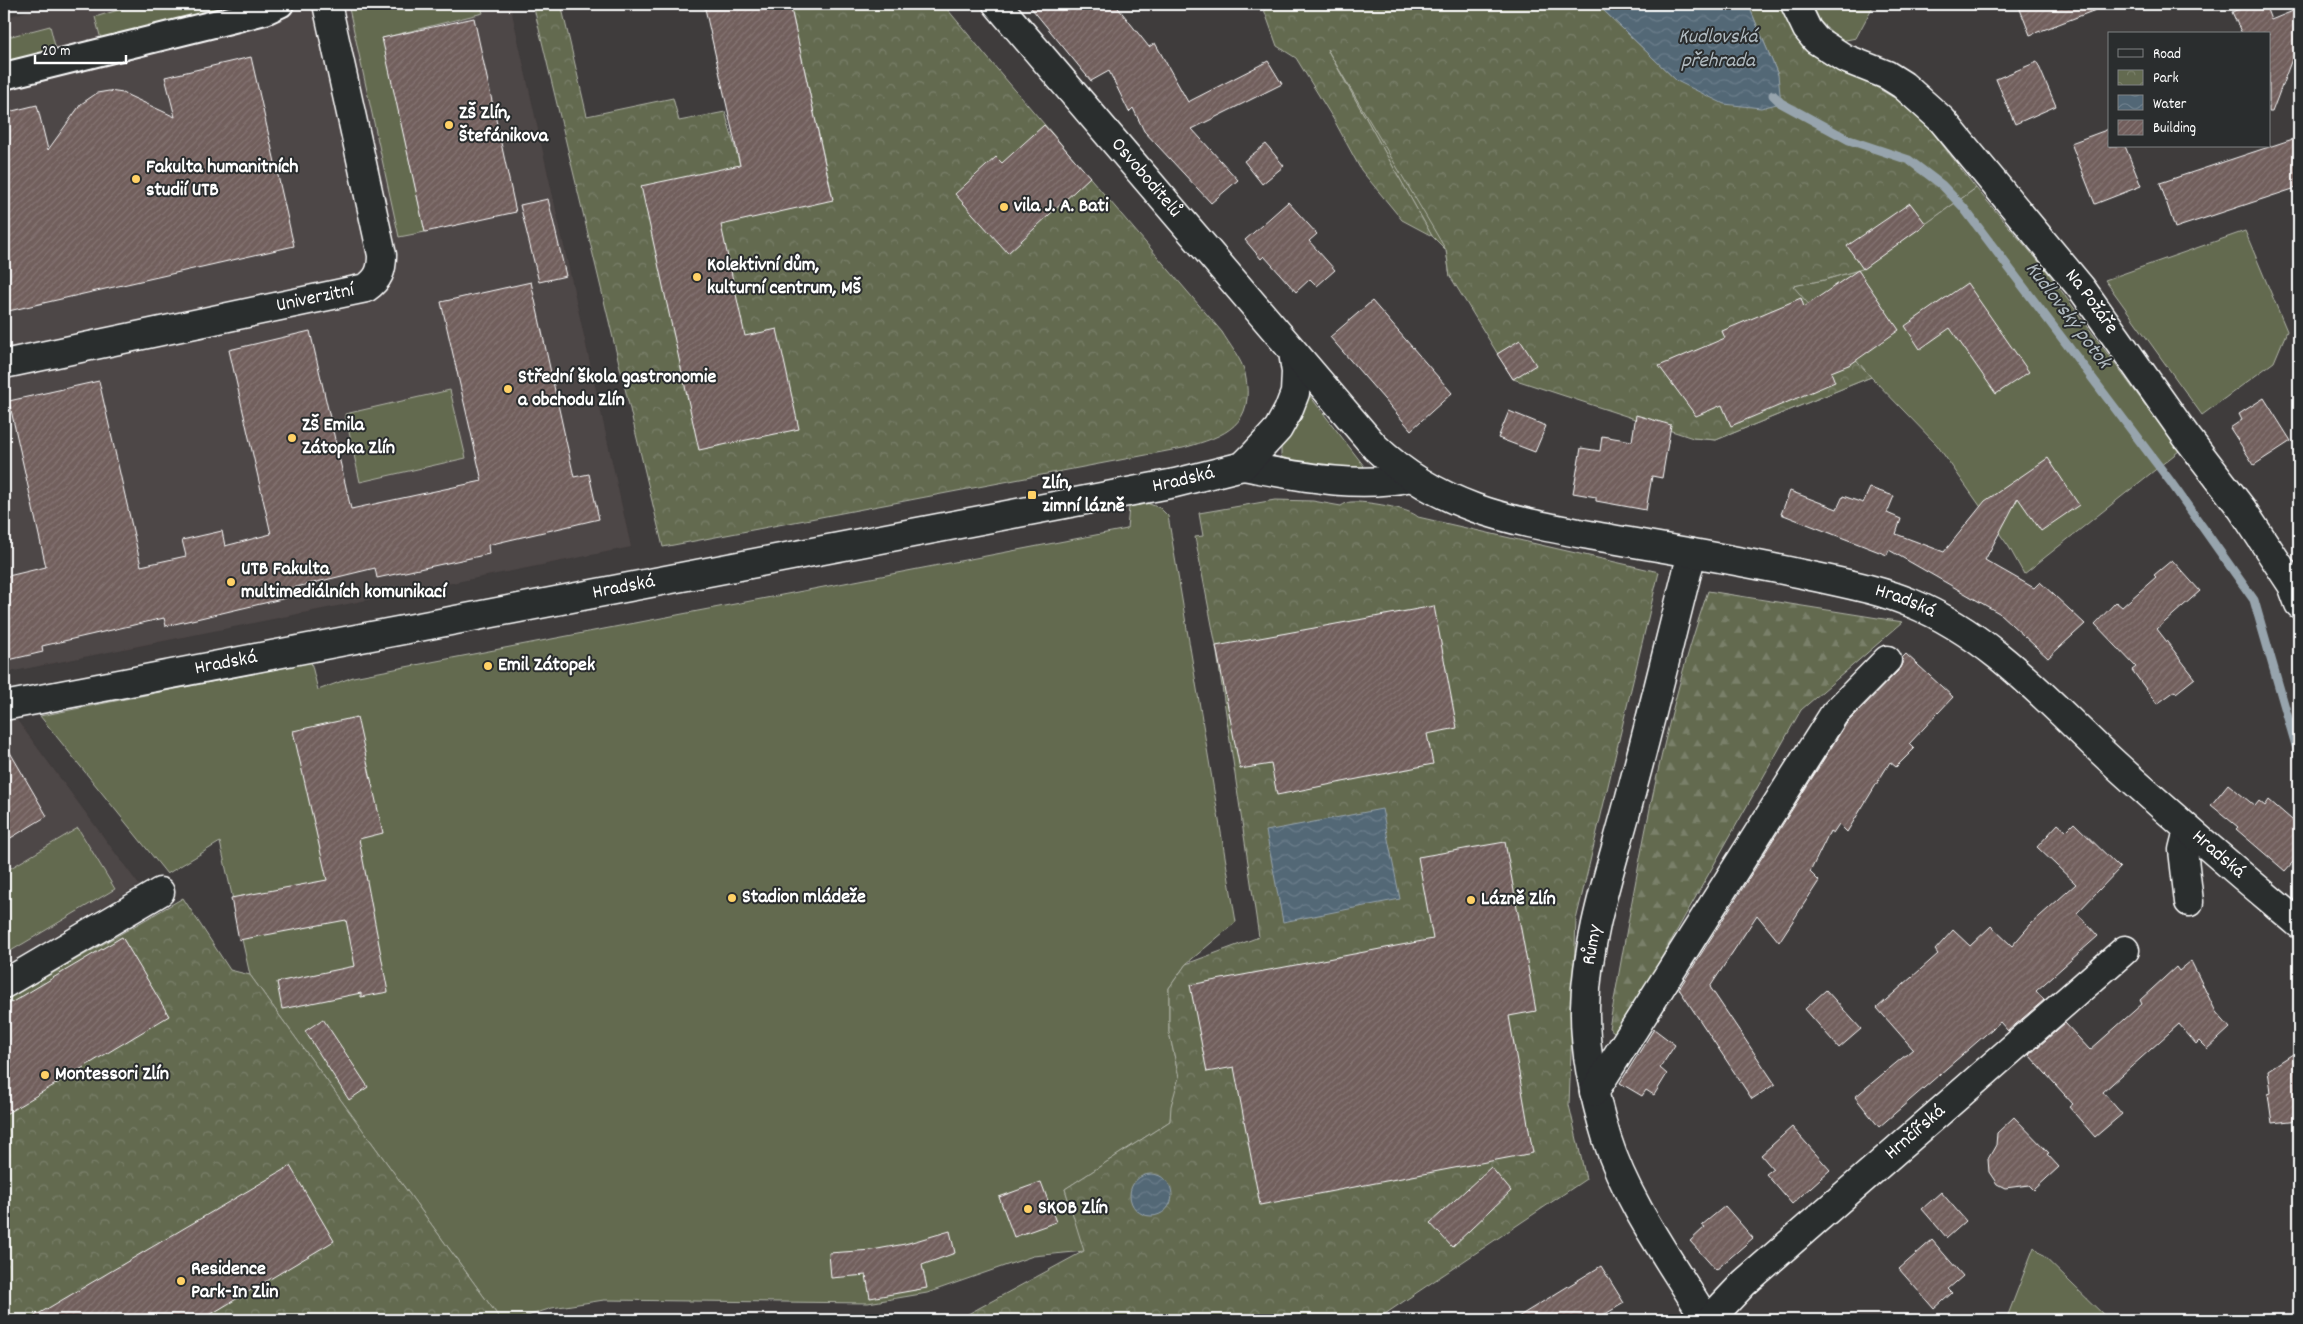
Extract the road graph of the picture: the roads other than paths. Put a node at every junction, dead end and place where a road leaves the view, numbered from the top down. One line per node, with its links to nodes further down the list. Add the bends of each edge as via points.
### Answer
1 (280, 4): 5 (street, via 230,20)
2 (327, 4): 7 (street, Univerzitní, via 382,255 382,266 374,283 366,288)
3 (996, 4): 6 (street, Osvoboditelů)
4 (1795, 4): 11 (street, Na Požáře, via 1816,40 1844,58 1887,75 1942,120 2082,289 2242,509 2292,585)
5 (4, 76)
6 (1293, 352): 8 (street, Hradská, via 1295,392 1288,411 1278,429); 9 (street, Hradská, via 1375,447)
7 (4, 364)
8 (1243, 466): 9 (street, Hradská, via 1300,476 1373,483); 13 (street, Hradská, via 1175,483)
9 (1411, 478): 10 (street, Hradská, via 1448,498 1486,512 1532,524)
10 (1692, 553): 14 (street, Hradská, via 1859,586 1909,602 1952,623 2013,667); 20 (street, Růmy, via 1630,799 1606,879 1590,957 1585,1008 1587,1056)
11 (2299, 604)
12 (1887, 660): 20 (street, via 1834,714)
13 (4, 706)
14 (2188, 830): 16 (street, via 2183,850); 17 (street, Hradská)
15 (160, 892): 19 (street)
16 (2189, 902)
17 (2299, 924)
18 (2125, 950): 21 (street, Hrnčířská, via 1744,1283)
19 (4, 984)
20 (1594, 1092): 21 (street, Růmy, via 1607,1140 1626,1187)
21 (1708, 1320)

